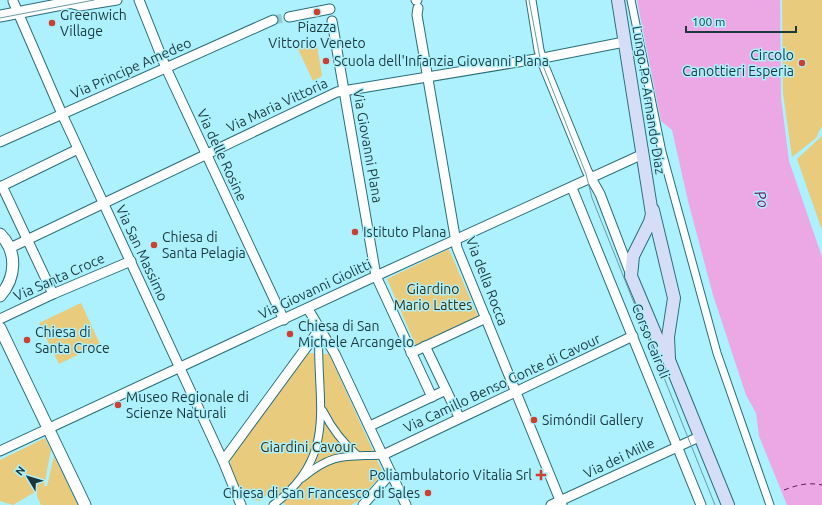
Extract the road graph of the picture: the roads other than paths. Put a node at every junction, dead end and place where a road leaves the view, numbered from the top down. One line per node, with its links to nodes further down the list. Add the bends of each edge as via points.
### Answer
1 (83, 0): 8 (street)
2 (117, 0): 8 (street, via 80,6)
3 (139, 0): 17 (street, Via delle Rosine)
4 (531, 0): 16 (street, Corso Cairoli)
5 (618, 0): 15 (main road, Lungo Po Armando Diaz)
6 (631, 0): 76 (street, via 662,152 717,353)
7 (13, 1): 11 (street, Via San Massimo)
8 (69, 3): 11 (street)
9 (417, 3): 18 (street, Via della Rocca)
10 (330, 11): 13 (street); 19 (street, Via Giovanni Plana)
11 (17, 12): 12 (street); 20 (street, Via San Massimo)
12 (0, 16)
13 (293, 16)
14 (273, 20): 17 (street, Via Principe Amedeo)
15 (624, 42): 16 (street, Via Maria Vittoria); 24 (main road, Lungo Po Armando Diaz)
16 (542, 58): 18 (street, Via Maria Vittoria); 25 (street, Corso Cairoli)
17 (166, 68): 20 (street, Via Principe Amedeo); 23 (street, Via delle Rosine)
18 (428, 77): 19 (street, Via Maria Vittoria); 32 (street, Via della Rocca)
19 (344, 91): 23 (street, Via Maria Vittoria, via 337,92); 36 (street, Via Giovanni Plana)
20 (62, 114): 21 (street, Via Principe Amedeo); 22 (street, Via San Massimo)
21 (0, 142)
22 (78, 149): 26 (street); 28 (street, Via San Massimo)
23 (207, 154): 28 (street, Via Maria Vittoria); 44 (street, Via delle Rosine)
24 (643, 154): 25 (street, Via Giovanni Giolitti); 29 (main road, Lungo Po Armando Diaz)
25 (590, 179): 27 (street, Via Giovanni Giolitti); 37 (street, Corso Cairoli, via 600,194)
26 (1, 186): 31 (street)
27 (572, 188): 32 (street, Via Giovanni Giolitti); 47 (street, Corso Cairoli)
28 (104, 203): 31 (street, Via Maria Vittoria); 35 (street, Via San Massimo)
29 (651, 204): 33 (main road, Corso Cairoli); 37 (main road, Corso Cairoli, via 650,222 633,256)
30 (0, 234): 34 (street)
31 (28, 240): 34 (street, Via Maria Vittoria); 38 (street)
32 (455, 240): 36 (street, Via Giovanni Giolitti); 42 (street, Via della Rocca)
33 (661, 240): 41 (main road, via 660,260 668,294 668,311 661,324 654,322); 50 (main road, Corso Cairoli, via 674,298 668,337)
34 (10, 248): 39 (street, via 12,273)
35 (131, 261): 38 (street, Via Santa Croce); 51 (street, Via San Massimo)
36 (376, 276): 40 (street, Via Giovanni Giolitti); 49 (street, Via Giovanni Plana)
37 (631, 276): 41 (main road, Corso Cairoli)
38 (53, 294): 43 (street, Via Santa Croce)
39 (0, 298)
40 (308, 309): 44 (street, Via Giovanni Giolitti); 46 (street)
41 (648, 314): 50 (main road, Corso Cairoli)
42 (486, 318): 48 (street); 53 (street, Via della Rocca)
43 (0, 319)
44 (284, 320): 51 (street, Via Giovanni Giolitti)
45 (0, 328): 58 (street)
46 (319, 330): 55 (street); 57 (street, via 334,351); 64 (street)
47 (633, 336): 53 (street, Via Camillo Benso Conte di Cavour); 60 (street, Corso Cairoli)
48 (425, 346): 49 (street); 52 (street)
49 (412, 353): 54 (street, Via Giovanni Plana)
50 (669, 360): 59 (main road, Corso Cairoli)
51 (179, 368): 58 (street, Via Giovanni Giolitti); 64 (street, Via San Massimo)
52 (446, 390): 54 (street); 56 (street)
53 (516, 391): 56 (street, Via Camillo Benso Conte di Cavour); 67 (street, Via della Rocca)
54 (432, 397): 57 (street)
55 (322, 410): 62 (street, via 331,428); 66 (street, via 319,440)
56 (459, 417): 63 (street, Via Camillo Benso Conte di Cavour)
57 (370, 426): 63 (street)
58 (48, 429): 61 (street, Via Giovanni Giolitti); 68 (street)
59 (699, 436): 60 (street, Via dei Mille); 75 (main road, Corso Cairoli)
60 (677, 447): 67 (street, Via dei Mille); 74 (street, Corso Cairoli)
61 (0, 451)
62 (357, 455): 63 (street); 66 (street, via 336,458 319,465)
63 (383, 455): 65 (street)
64 (223, 461): 69 (street, Via San Massimo)
65 (391, 473): 71 (street); 72 (street)
66 (298, 482): 70 (street)
67 (561, 503): 73 (street, Via dei Mille)
68 (85, 505)
69 (241, 505)
70 (273, 505)
71 (363, 505)
72 (406, 505)
73 (551, 505)
74 (701, 505)
75 (728, 505)
76 (770, 505)

